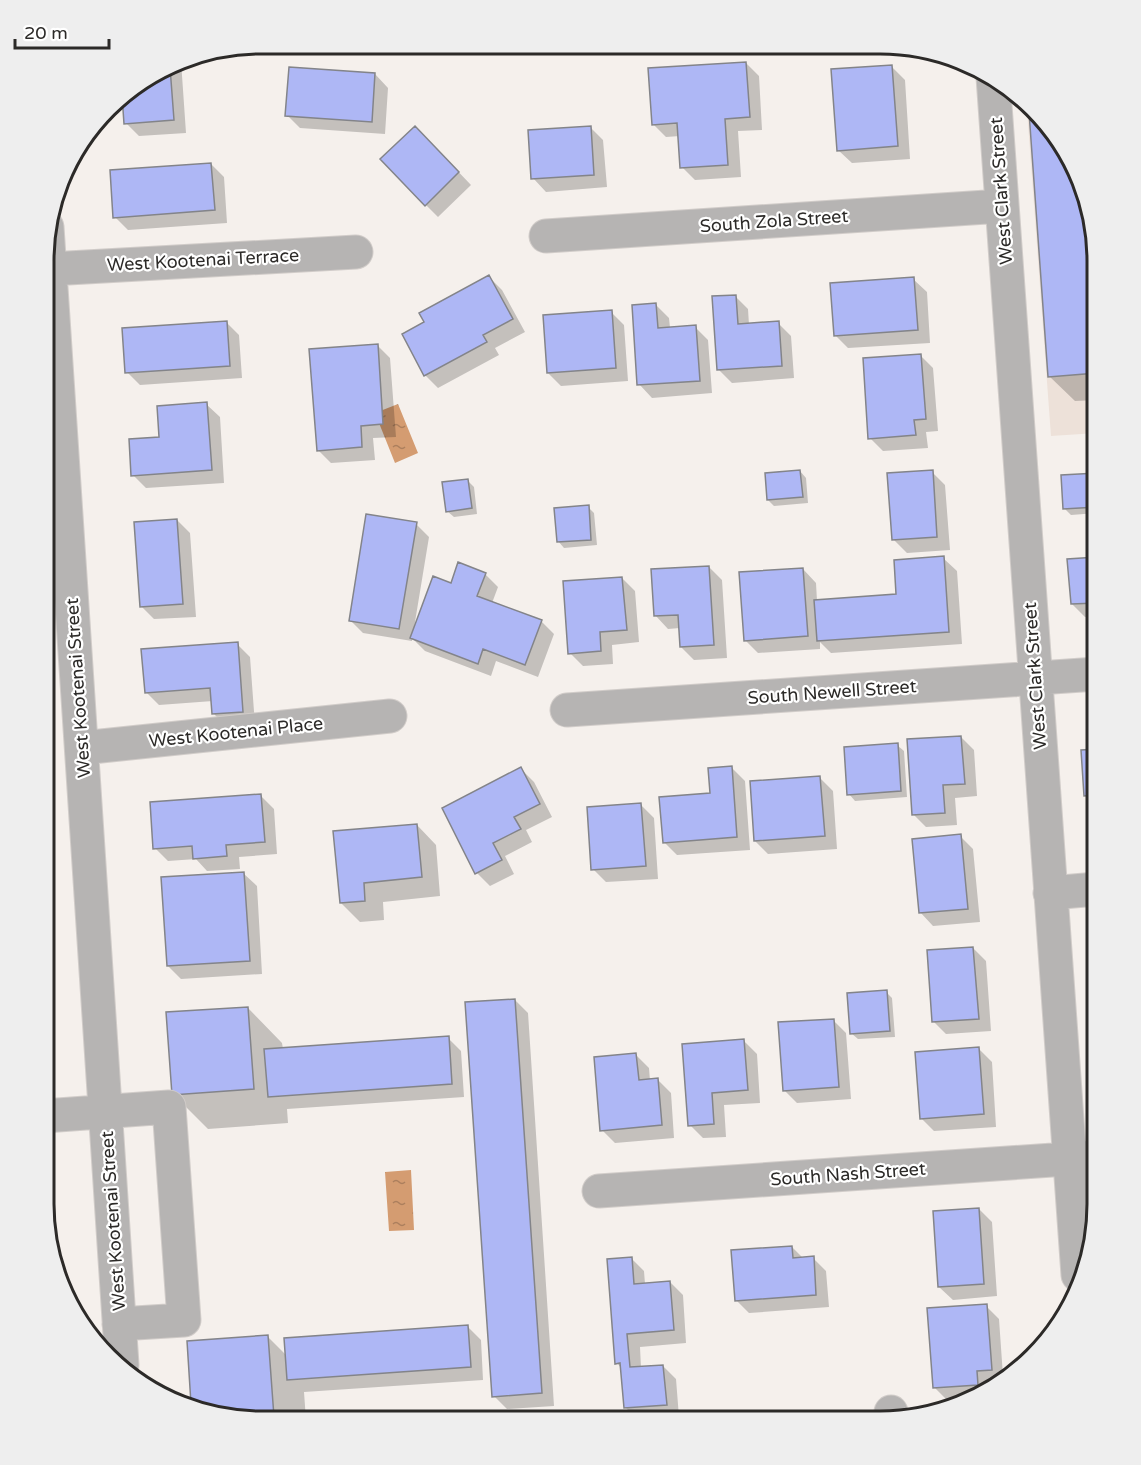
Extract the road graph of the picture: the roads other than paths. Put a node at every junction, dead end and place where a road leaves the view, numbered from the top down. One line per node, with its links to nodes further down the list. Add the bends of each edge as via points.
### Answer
1 (994, 88): 2 (street, West Clark Street)
2 (1002, 206): 3 (street, South Zola Street); 8 (street, West Clark Street)
3 (546, 236)
4 (356, 252): 5 (street, West Kootenai Terrace)
5 (54, 269)
6 (54, 329): 11 (street, West Kootenai Street)
7 (1087, 675): 8 (street, South Newell Street)
8 (1035, 678): 9 (street, South Newell Street); 13 (street, West Clark Street)
9 (567, 710)
10 (390, 716): 11 (street, West Kootenai Place)
11 (82, 748): 14 (street, West Kootenai Street)
12 (1087, 890): 13 (street)
13 (1050, 892): 16 (street, West Clark Street)
14 (106, 1113): 15 (street, West Kootenai Street); 19 (street, West Kootenai Street); 19 (street, via 169,1107 184,1320)
15 (54, 1116)
16 (1083, 1158): 17 (street, South Nash Street); 18 (street, West Clark Street)
17 (599, 1191)
18 (1079, 1261)
19 (119, 1324): 20 (street, West Kootenai Street)
20 (121, 1357)

